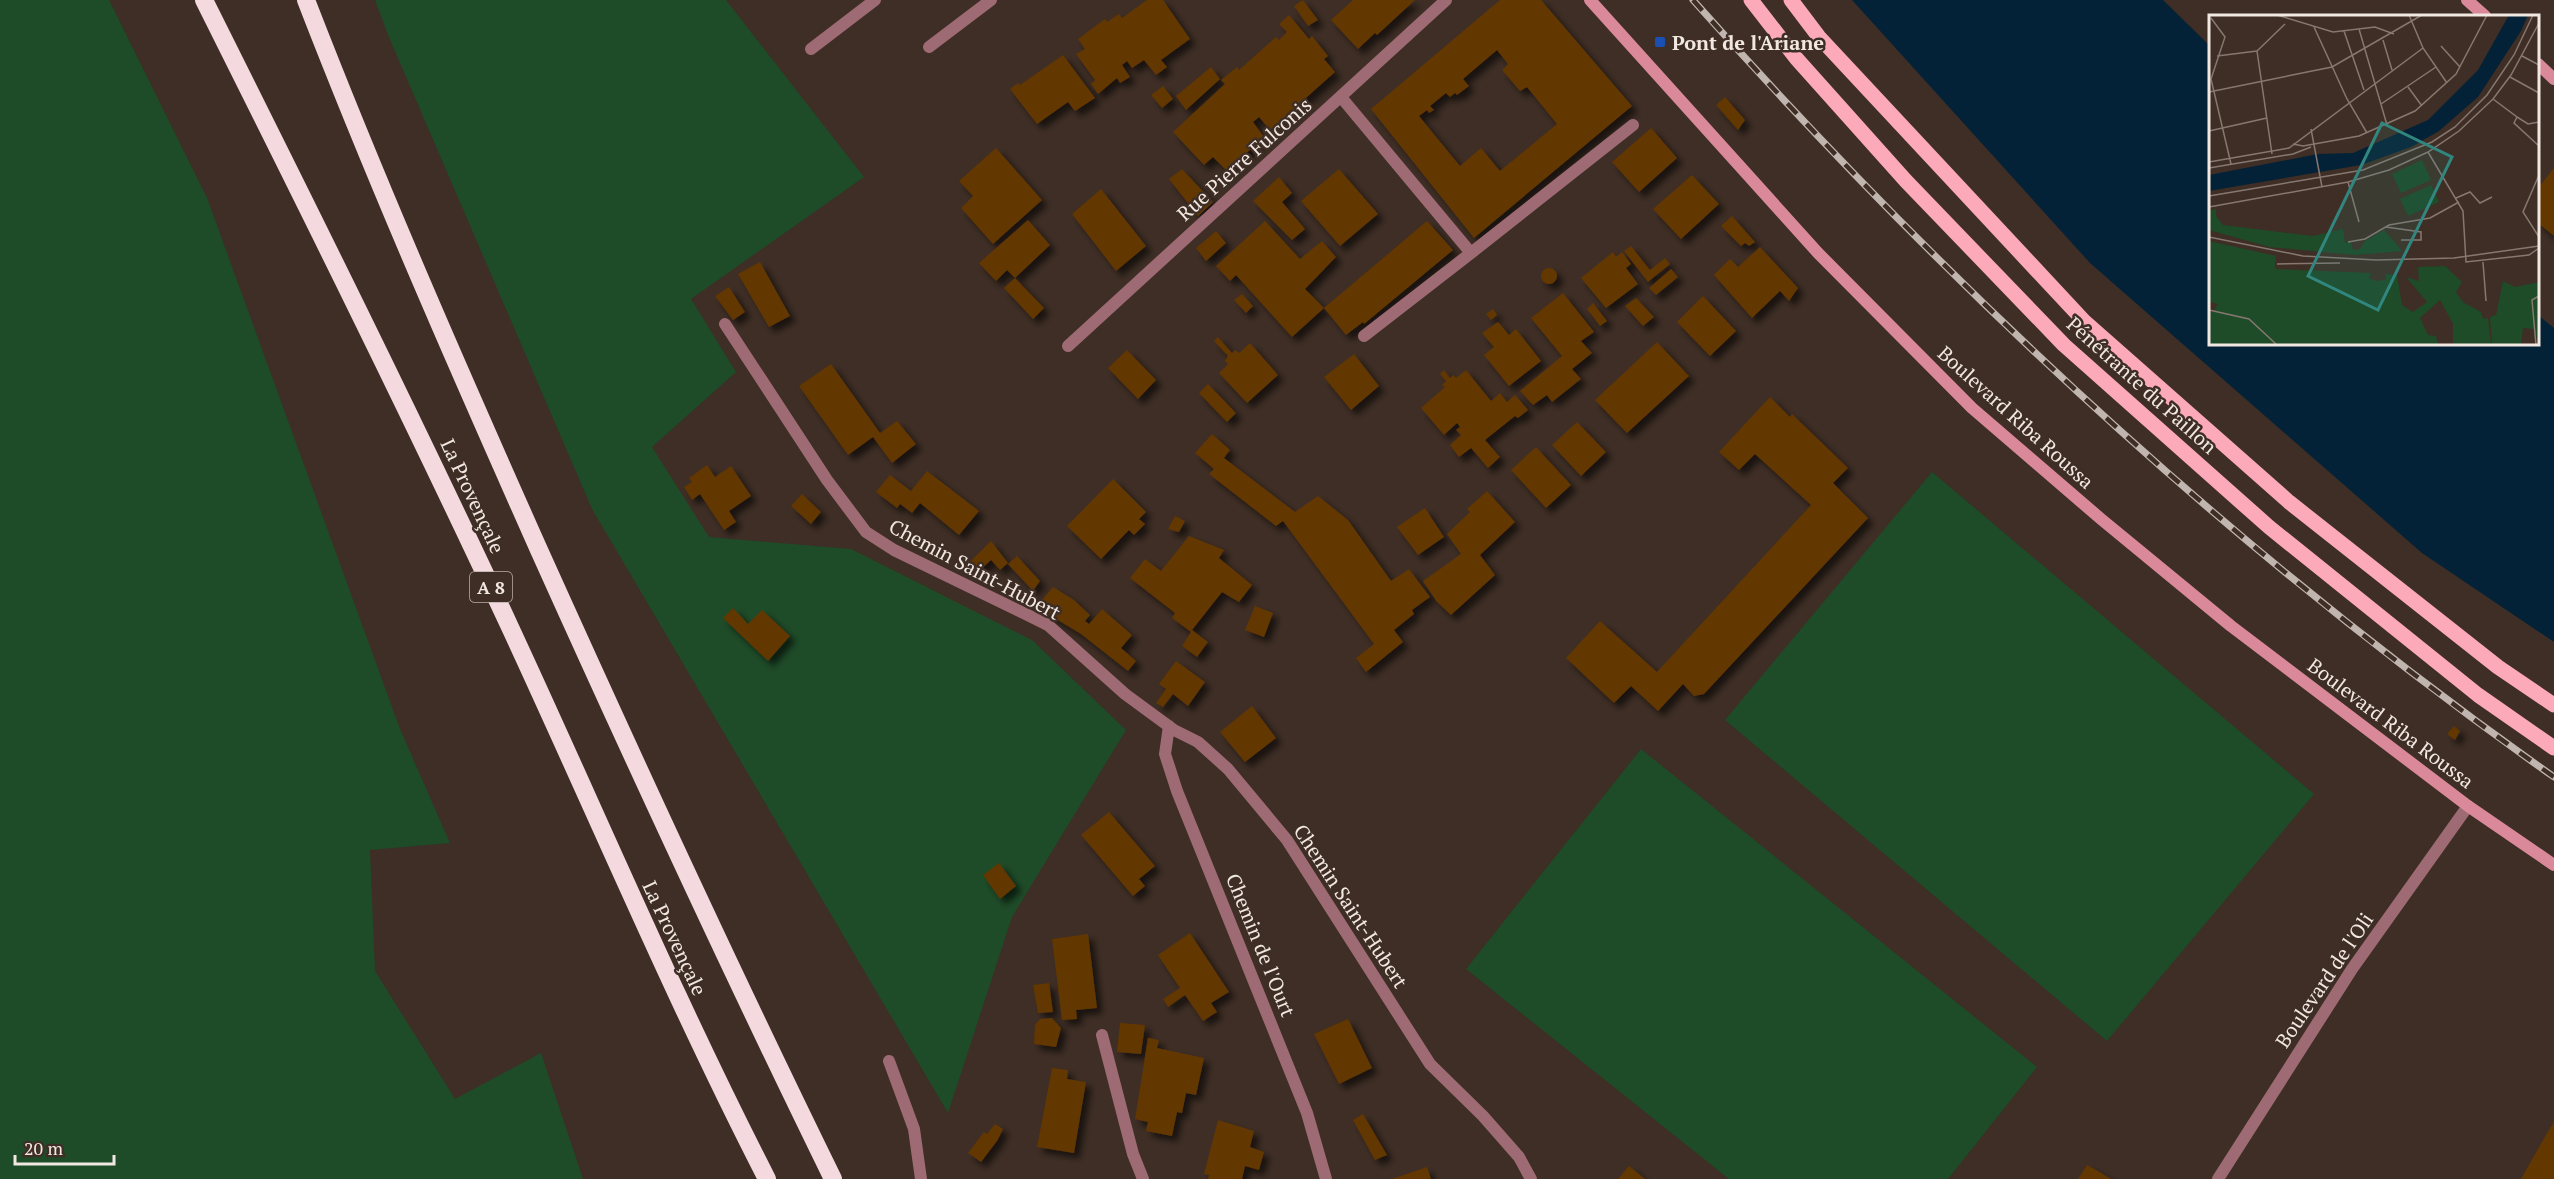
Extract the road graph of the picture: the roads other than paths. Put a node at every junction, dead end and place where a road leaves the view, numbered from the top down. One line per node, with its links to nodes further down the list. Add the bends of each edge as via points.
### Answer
1 (204, 0): 28 (highway, La Provençale / A 8, via 377,345 610,851)
2 (306, 0): 29 (highway, La Provençale, via 408,256 503,470 660,820)
3 (875, 0): 12 (street)
4 (991, 0): 11 (street)
5 (1446, 0): 15 (street, Rue Pierre Fulconis)
6 (1587, 0): 24 (street, Boulevard Riba Roussa, via 1818,253 1972,408 2231,626)
7 (1751, 0): 23 (main road, Pénétrante du Paillon, via 1796,58 1898,172 2064,345 2269,527 2478,695)
8 (1791, 0): 21 (main road, Pénétrante du Paillon, via 1819,38 2084,321 2289,502 2498,667)
9 (2467, 0): 10 (street)
10 (2484, 15)
11 (929, 47)
12 (810, 49)
13 (2539, 65): 14 (street)
14 (2554, 79)
15 (1341, 97): 17 (street); 20 (street, Rue Pierre Fulconis)
16 (1633, 125): 17 (street)
17 (1472, 253): 19 (street)
18 (725, 324): 22 (street, Chemin Saint-Hubert, via 826,480 866,532 894,550 1048,626 1125,694)
19 (1364, 336)
20 (1068, 346)
21 (2554, 705)
22 (1169, 726): 32 (street, Chemin de l'Ourt, via 1165,754 1177,791 1307,1113); 33 (street, Chemin Saint-Hubert, via 1198,741 1228,769 1287,840 1430,1064 1483,1116 1519,1157)
23 (2554, 748)
24 (2468, 806): 25 (street, Boulevard Riba Roussa); 34 (street, Boulevard de l'Oli, via 2352,969)
25 (2554, 865)
26 (1102, 1035): 31 (street)
27 (890, 1061): 30 (street, via 914,1129)
28 (767, 1179)
29 (833, 1179)
30 (921, 1179)
31 (1143, 1179)
32 (1326, 1179)
33 (1531, 1179)
34 (2218, 1179)

